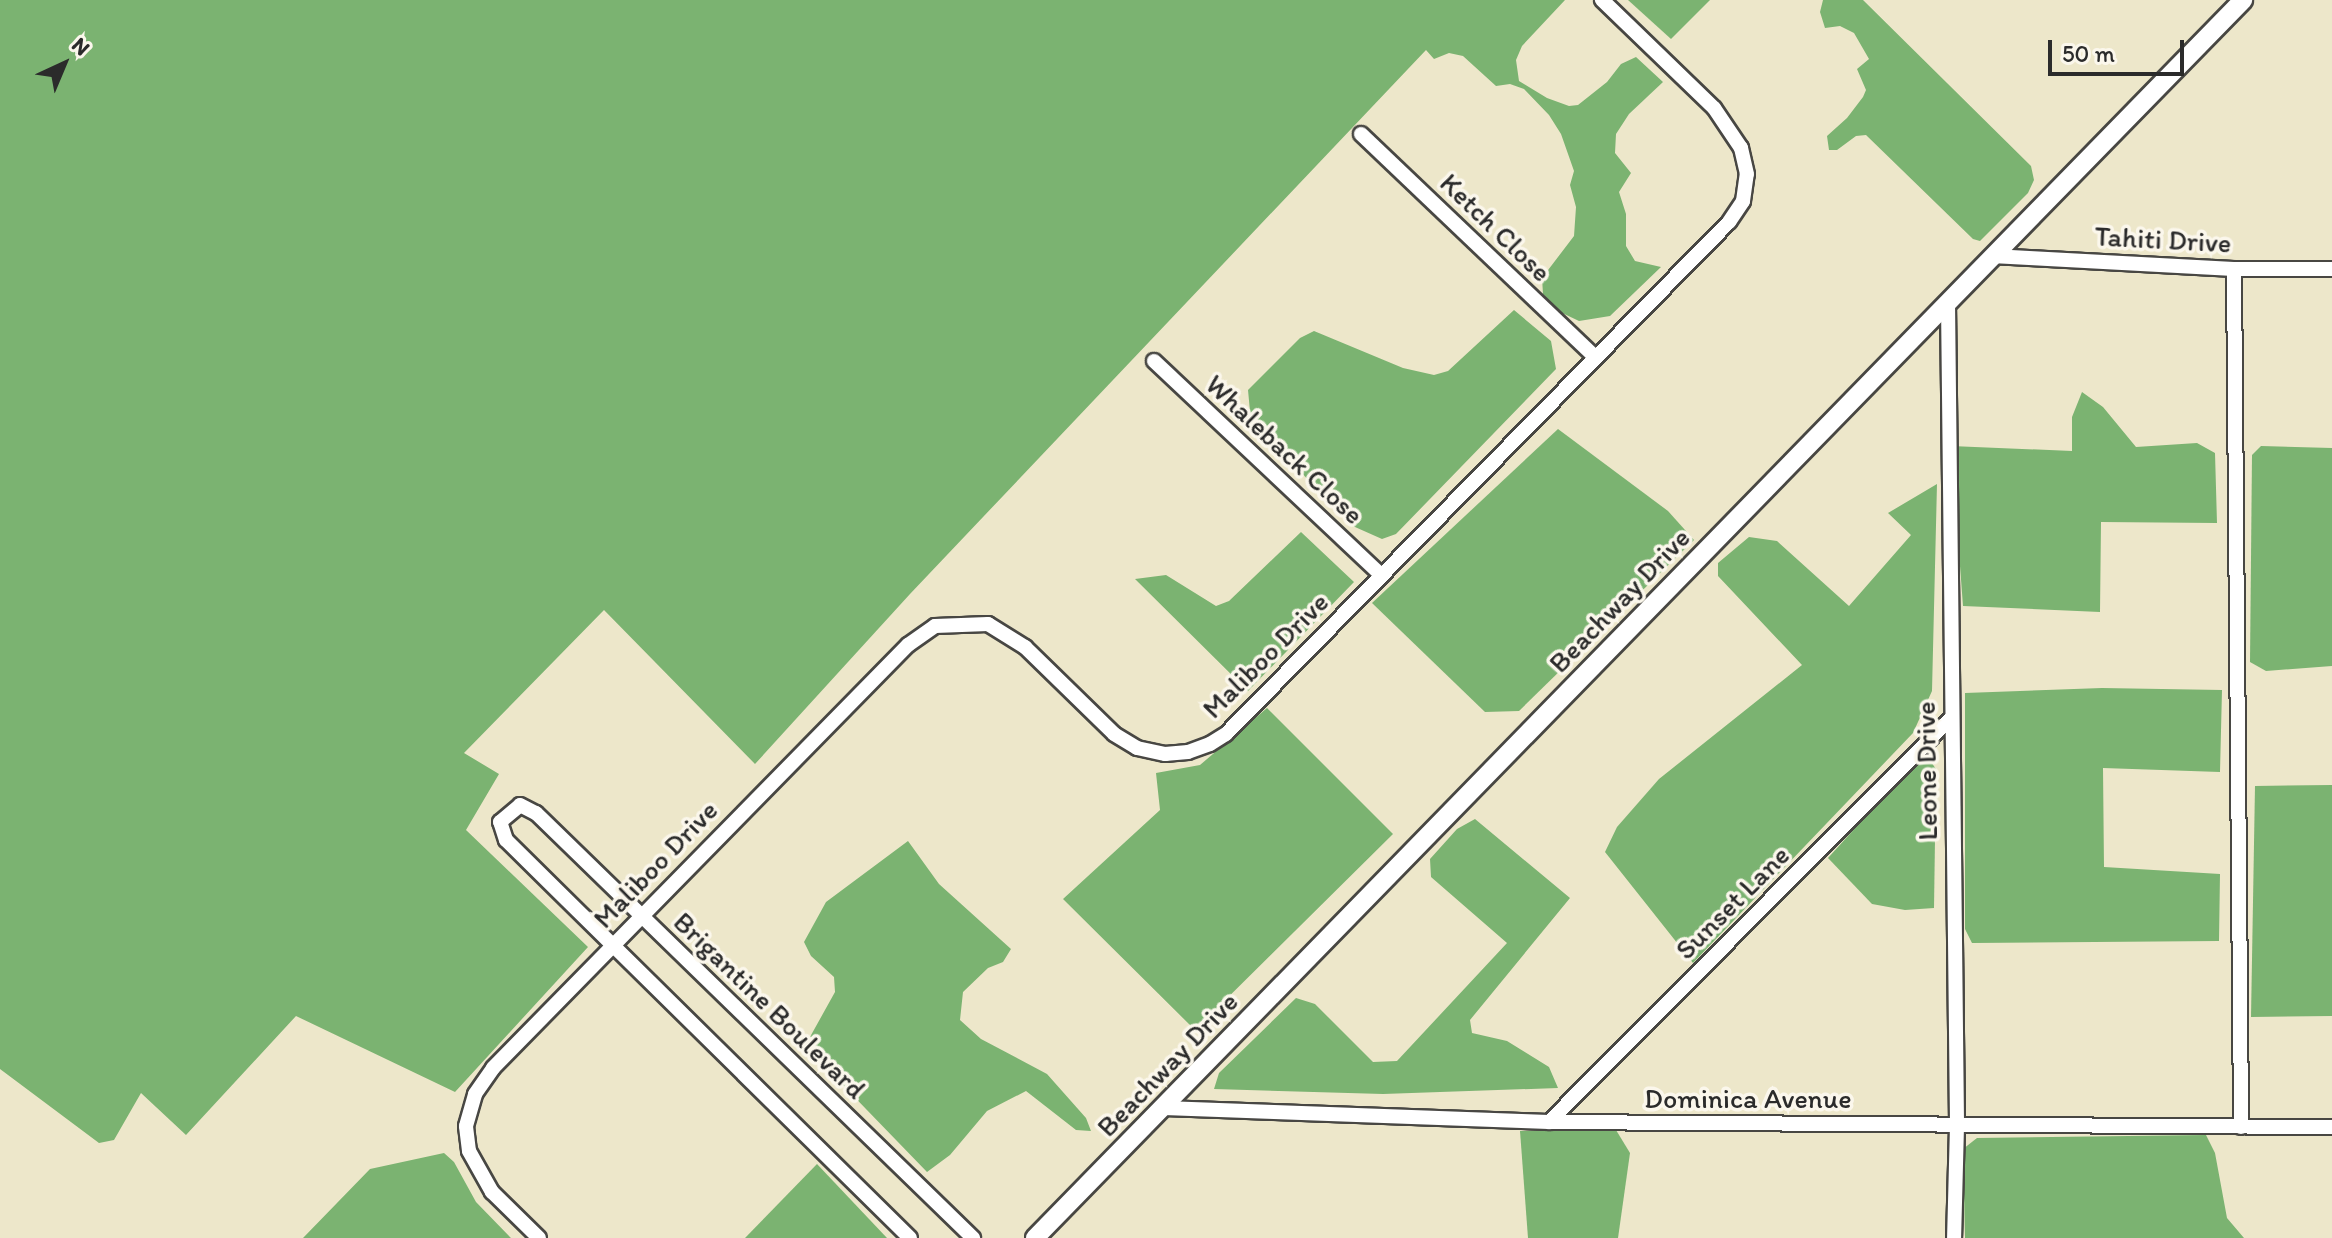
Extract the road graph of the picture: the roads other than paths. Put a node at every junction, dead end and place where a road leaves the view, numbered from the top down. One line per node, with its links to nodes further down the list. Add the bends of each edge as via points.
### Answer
1 (1602, 0): 8 (street, Maliboo Drive, via 1714,108 1741,148 1747,174 1743,201 1729,222)
2 (2243, 0): 4 (street, Beachway Drive)
3 (1361, 134): 8 (street, Ketch Close)
4 (1992, 256): 5 (street, Tahiti Drive); 7 (street, Beachway Drive)
5 (2234, 269): 6 (street, Tahiti Drive); 17 (street)
6 (2332, 269)
7 (1948, 303): 11 (street, Leone Drive); 14 (street, Beachway Drive)
8 (1595, 357): 10 (street, Maliboo Drive)
9 (1154, 361): 10 (street, Whaleback Close)
10 (1381, 575): 12 (street, Maliboo Drive, via 1226,734 1188,752 1137,748 1114,734 1025,647 988,624 935,626 908,645)
11 (1951, 718): 15 (street, Sunset Lane); 16 (street, Leone Drive)
12 (641, 915): 13 (street, Maliboo Drive); 13 (street, Brigantine Boulevard, via 536,813 520,805 500,822 506,840); 21 (street, Brigantine Boulevard)
13 (611, 946): 19 (street, Maliboo Drive, via 493,1068 475,1094 466,1126 469,1151 492,1192); 20 (street, Brigantine Boulevard)
14 (1164, 1108): 15 (street, Dominica Avenue); 22 (street, Beachway Drive)
15 (1549, 1122): 16 (street, Dominica Avenue)
16 (1957, 1126): 17 (street, Dominica Avenue); 23 (street, Leone Drive)
17 (2241, 1127): 18 (street, Dominica Avenue)
18 (2332, 1127)
19 (539, 1238)
20 (910, 1238)
21 (973, 1238)
22 (1035, 1238)
23 (1954, 1238)

